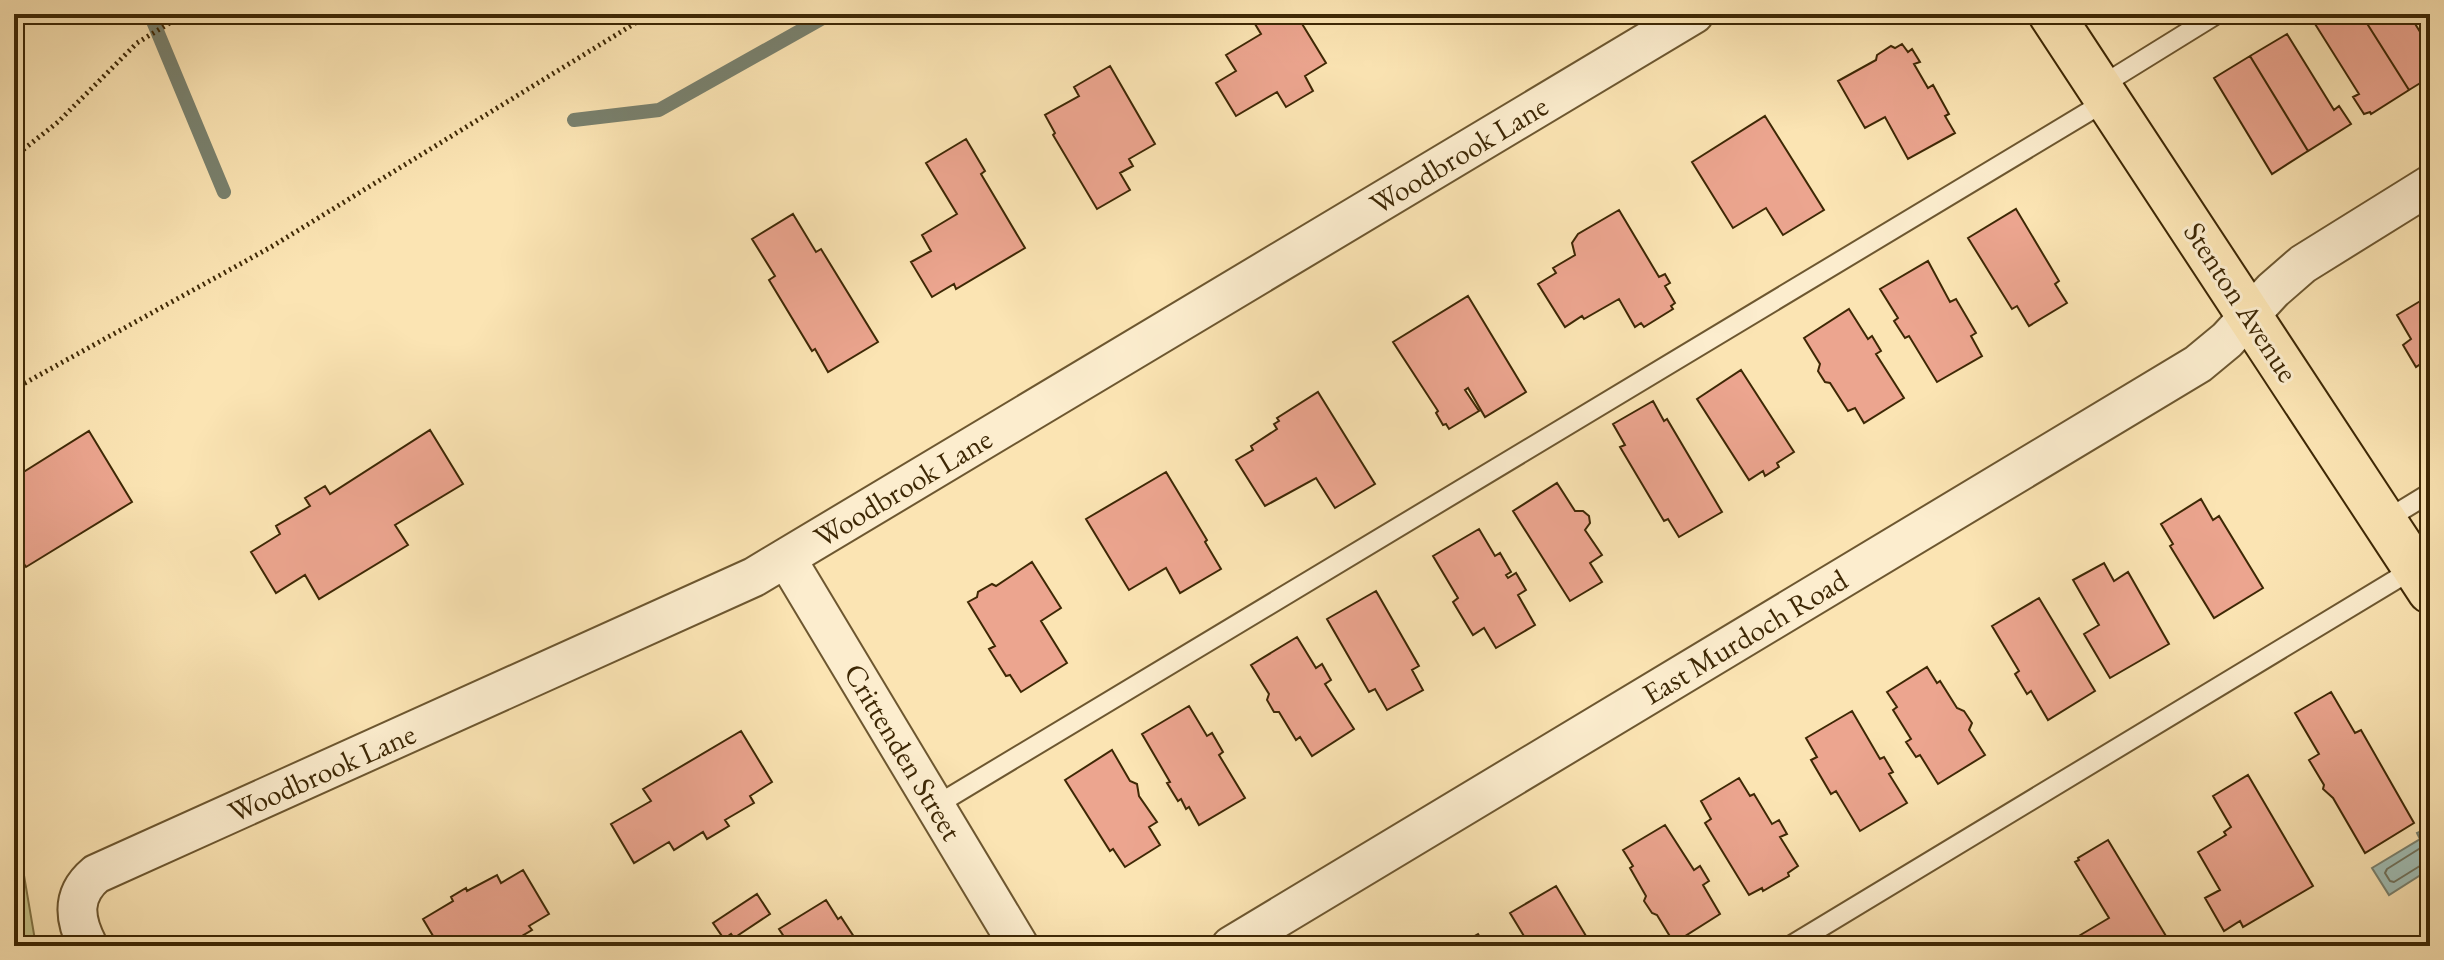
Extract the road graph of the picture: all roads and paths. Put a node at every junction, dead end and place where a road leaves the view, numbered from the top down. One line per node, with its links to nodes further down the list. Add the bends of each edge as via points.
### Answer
1 (274, 14): 7 (path, via 173,21 137,43 58,122)
2 (650, 14): 10 (path, via 271,247)
3 (1694, 14): 13 (street, Woodbrook Lane)
4 (2051, 14): 6 (main road, Stenton Avenue)
5 (2217, 14): 6 (lane)
6 (2103, 94): 9 (main road, Stenton Avenue); 15 (lane)
7 (14, 157)
8 (2430, 185): 9 (street, East Murdoch Road, via 2303,264)
9 (2249, 315): 12 (main road, Stenton Avenue); 18 (street, East Murdoch Road, via 2198,364)
10 (14, 389)
11 (2430, 493): 12 (lane)
12 (2384, 521): 14 (main road, Stenton Avenue)
13 (786, 558): 15 (street, Crittenden Street); 16 (street, Woodbrook Lane, via 720,594 96,874 79,893 76,910)
14 (2422, 580): 19 (lane)
15 (935, 806): 17 (street, Crittenden Street)
16 (88, 946)
17 (1019, 946)
18 (1231, 946)
19 (1790, 946)

